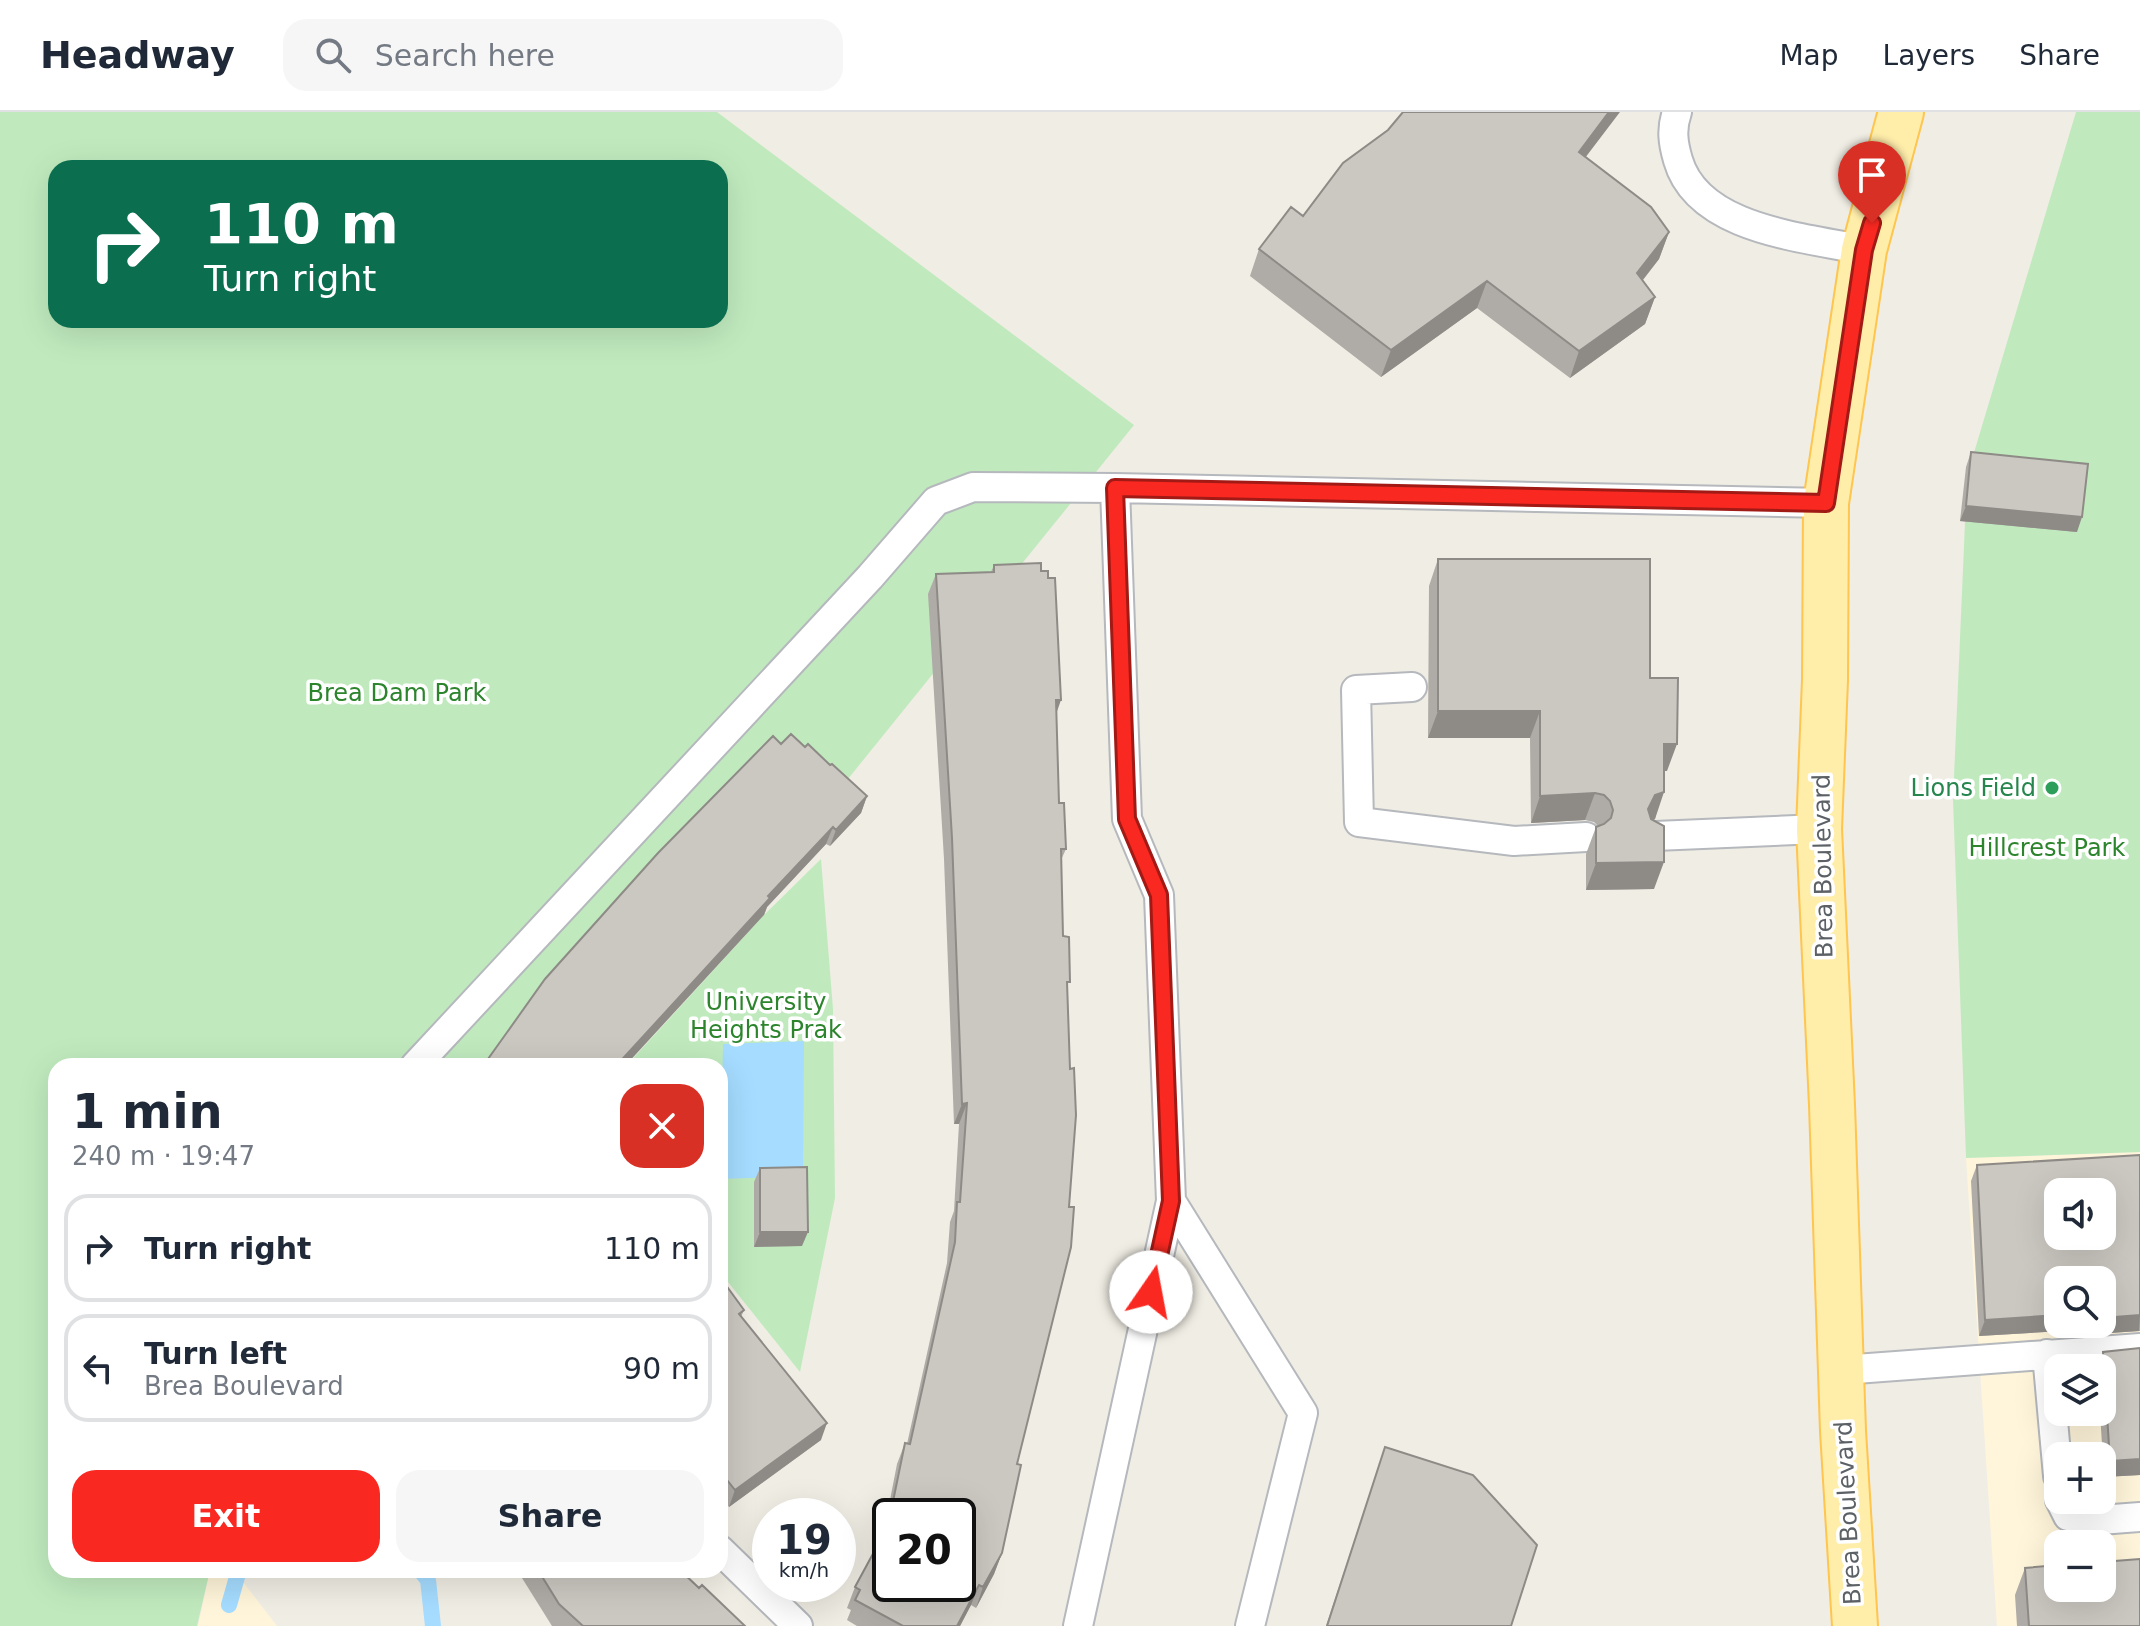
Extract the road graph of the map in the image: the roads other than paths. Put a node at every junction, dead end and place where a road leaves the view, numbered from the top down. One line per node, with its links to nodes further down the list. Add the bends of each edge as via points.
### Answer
1 (1677, 112): 3 (lane, via 1673,144 1680,167 1710,205 1738,222)
2 (1901, 112): 3 (main road, Brea Boulevard)
3 (1864, 250): 5 (main road, Brea Boulevard)
4 (1115, 488): 5 (lane); 10 (lane, via 973,487 936,501); 11 (lane, via 1127,819 1159,895)
5 (1826, 503): 7 (main road, Brea Boulevard)
6 (1412, 687): 9 (lane, via 1356,690 1359,822 1514,841)
7 (1819, 829): 8 (lane); 15 (main road, Brea Boulevard)
8 (1655, 836)
9 (1586, 837)
10 (422, 1058)
11 (1171, 1201): 20 (lane); 21 (lane, via 1303,1413)
12 (2140, 1348): 14 (lane)
13 (2044, 1354): 15 (lane)
14 (2047, 1354)
15 (1842, 1370): 22 (main road, Brea Boulevard)
16 (2067, 1514): 17 (lane, via 2087,1521)
17 (2140, 1517)
18 (728, 1558): 19 (lane)
19 (798, 1626)
20 (1078, 1626)
21 (1250, 1626)
22 (1855, 1626)

